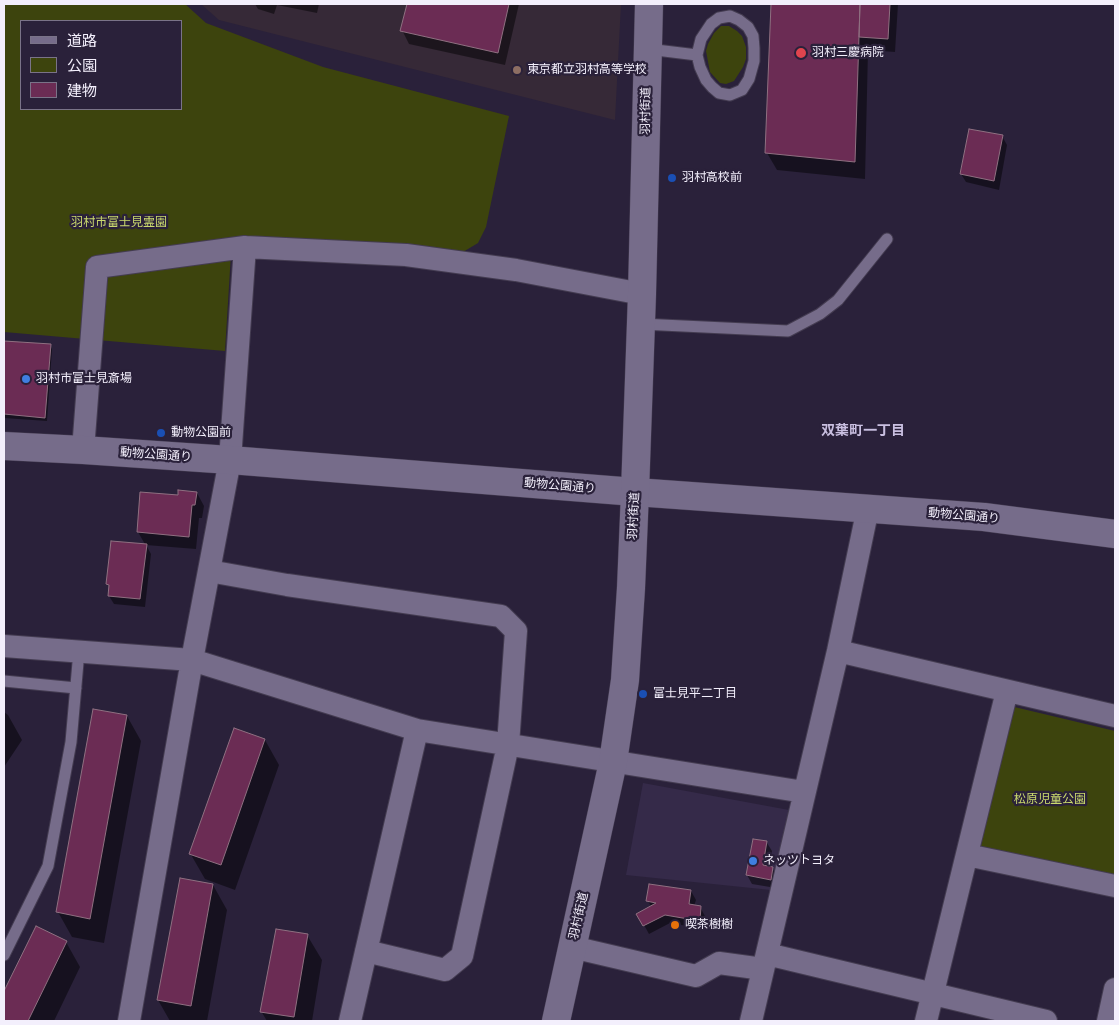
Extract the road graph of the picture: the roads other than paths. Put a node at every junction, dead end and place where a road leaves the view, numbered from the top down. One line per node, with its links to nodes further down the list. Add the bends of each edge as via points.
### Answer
1 (649, 4): 2 (street, 羽村街道)
2 (648, 49): 3 (lane); 6 (street, 羽村街道)
3 (697, 55): 3 (lane, via 701,39 719,18 730,16 739,20 753,36 754,61 749,78 742,90 730,95 719,93 706,80)
4 (887, 238): 7 (lane, via 838,300 788,331)
5 (245, 247): 6 (street, via 406,255 516,270); 9 (street, via 97,267); 10 (street)
6 (642, 294): 7 (street, 羽村街道)
7 (641, 324): 11 (street, 羽村街道)
8 (4, 446): 9 (street, 動物公園通り)
9 (82, 450): 10 (street, 動物公園通り)
10 (230, 460): 11 (street, 動物公園通り); 14 (street)
11 (635, 492): 12 (street, 動物公園通り); 25 (street, 羽村街道, via 625,680)
12 (868, 508): 13 (street, 動物公園通り, via 984,517); 17 (street)
13 (1115, 534)
14 (209, 571): 18 (street); 24 (street, via 501,616 516,632)
15 (4, 646): 16 (street)
16 (79, 651): 18 (street); 20 (lane)
17 (838, 651): 21 (street); 26 (street)
18 (192, 660): 23 (street); 35 (street)
19 (4, 682): 20 (lane)
20 (76, 688): 31 (lane, via 71,742 48,866)
21 (1007, 690): 22 (street); 27 (street)
22 (1115, 716)
23 (417, 730): 24 (street); 30 (street)
24 (508, 745): 25 (street); 30 (street, via 462,956 445,970)
25 (613, 762): 26 (street); 29 (street, 羽村街道)
26 (804, 792): 32 (street)
27 (967, 855): 28 (street); 34 (street)
28 (1115, 886)
29 (572, 947): 32 (street, via 696,976 720,963); 37 (street, 羽村街道)
30 (366, 951): 36 (street)
31 (4, 955)
32 (765, 961): 34 (street); 38 (street)
33 (1115, 989): 41 (street)
34 (933, 994): 39 (street); 40 (street)
35 (129, 1021)
36 (350, 1021)
37 (556, 1021)
38 (751, 1021)
39 (926, 1021)
40 (1046, 1021)
41 (1108, 1021)

